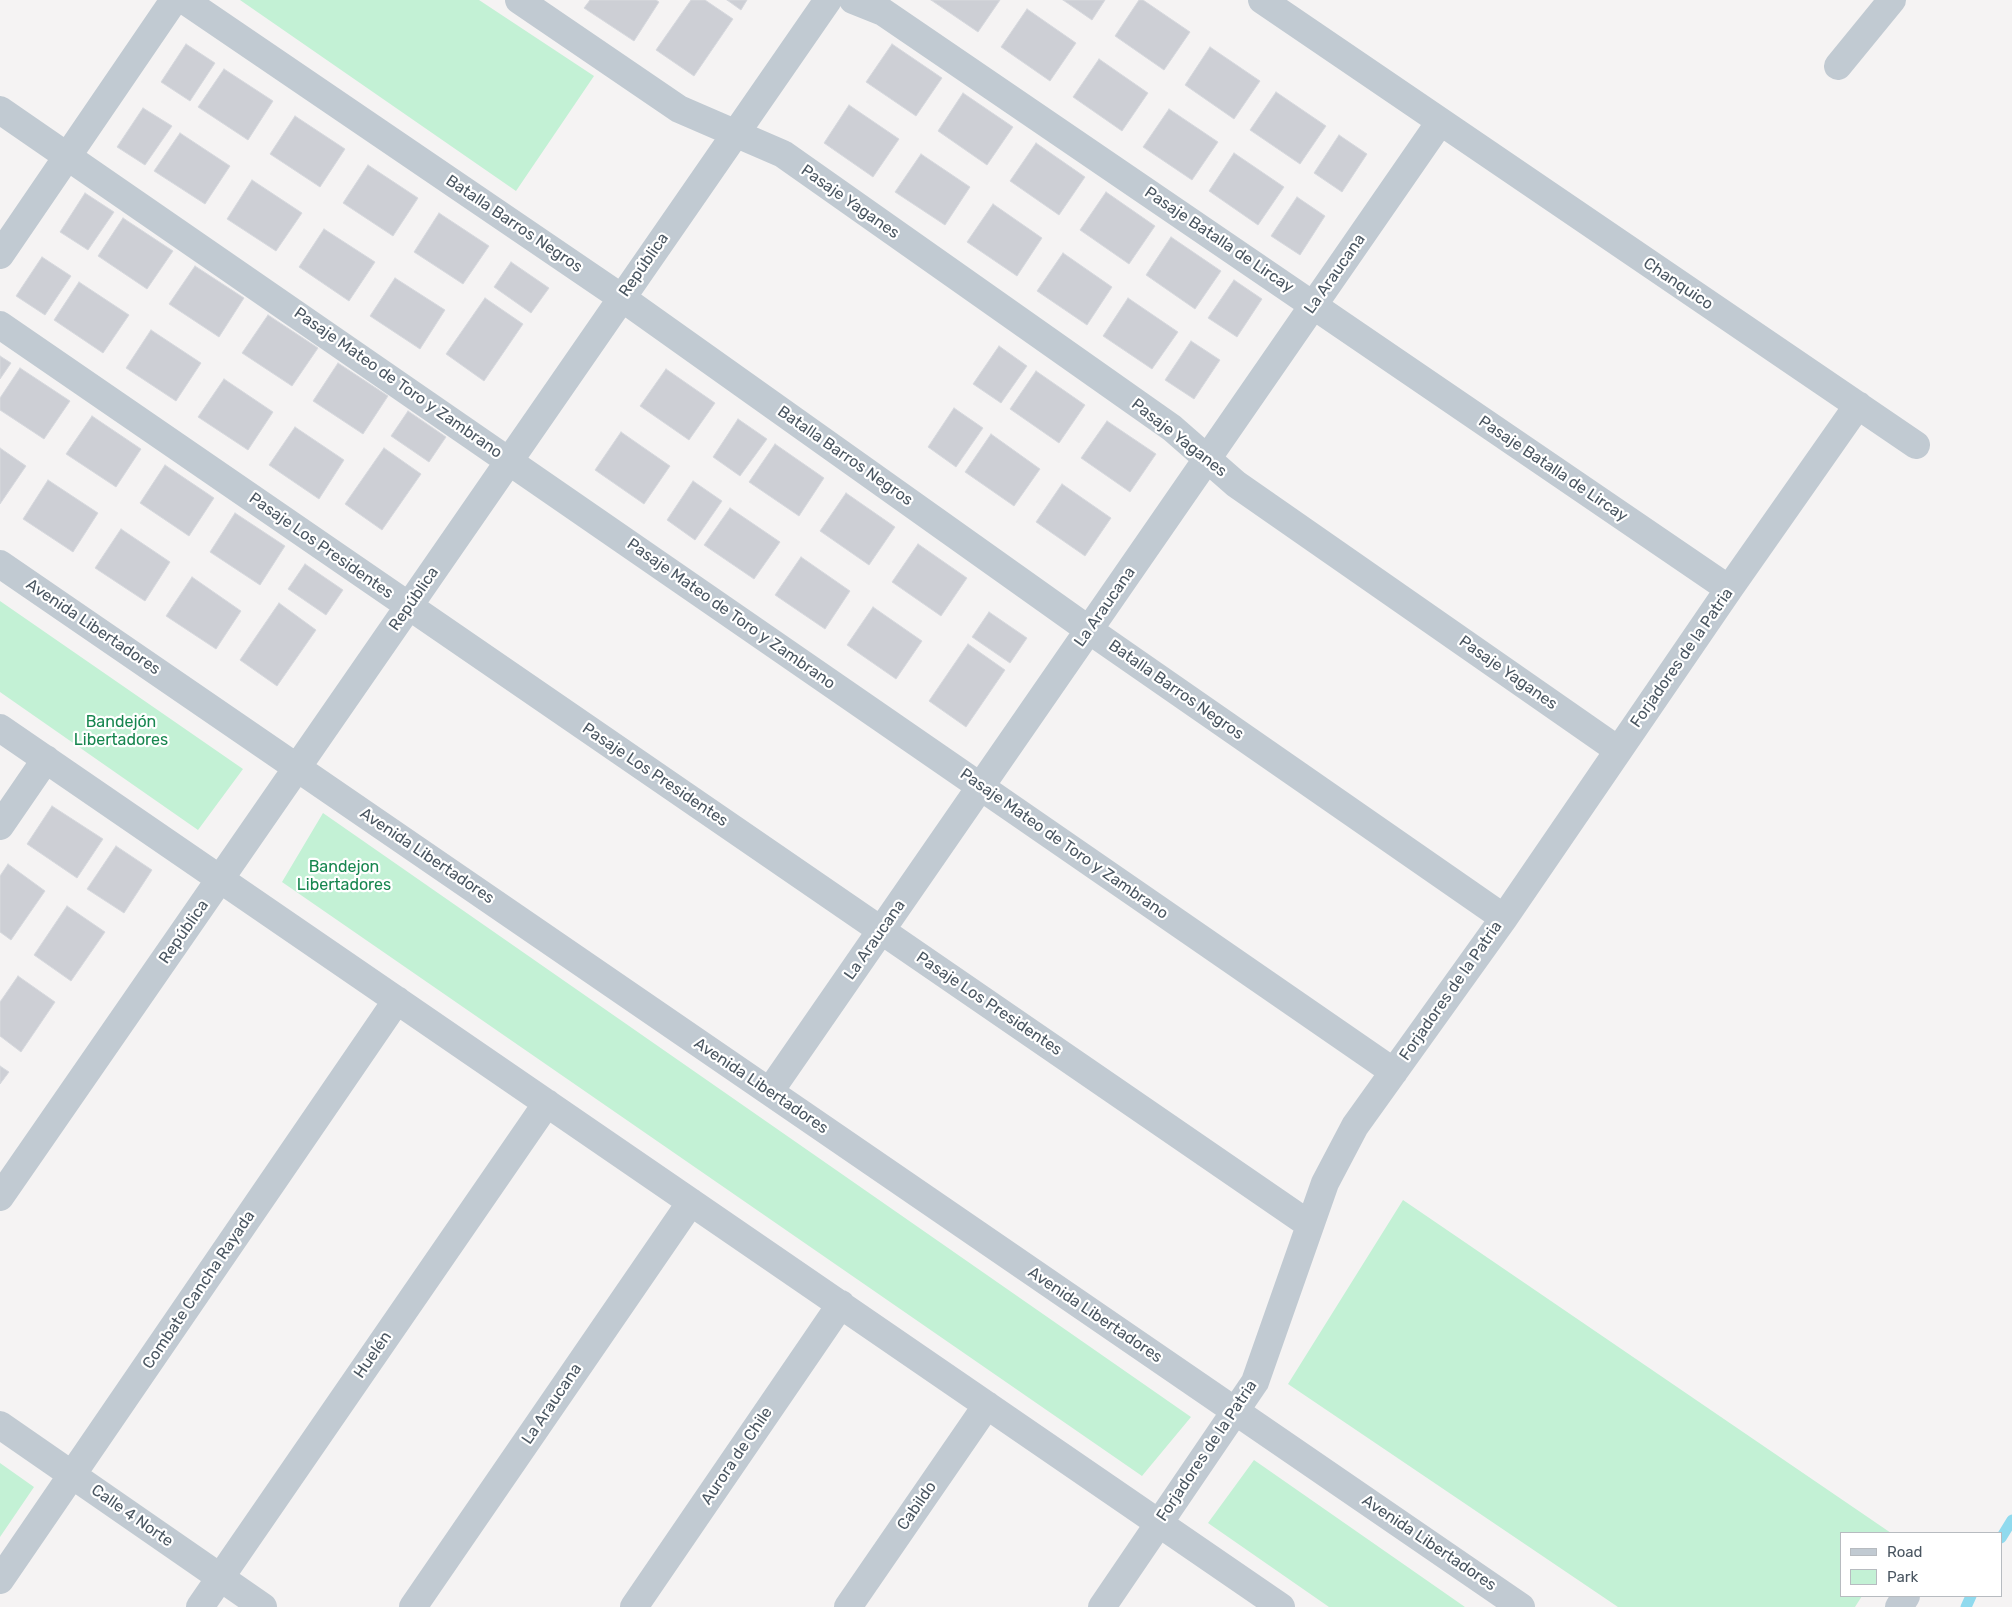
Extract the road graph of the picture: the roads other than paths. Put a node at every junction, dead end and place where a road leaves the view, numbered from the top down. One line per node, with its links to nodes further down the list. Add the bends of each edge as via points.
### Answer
1 (174, 0): 12 (street)
2 (184, 0): 14 (street, Batalla Barros Negros)
3 (519, 0): 11 (street, Pasaje Yaganes, via 679,109)
4 (828, 0): 11 (street, República)
5 (853, 0): 15 (street, Pasaje Batalla de Lircay, via 882,12)
6 (1262, 0): 10 (street, Chanquico)
7 (1892, 0): 8 (street)
8 (1838, 66)
9 (0, 110): 12 (street, Pasaje Mateo de Toro y Zambrano)
10 (1440, 122): 15 (street, La Araucana); 17 (street, Chanquico)
11 (735, 135): 14 (street, República); 19 (street, Pasaje Yaganes, via 783,154 1172,428)
12 (68, 156): 13 (street); 20 (street, Pasaje Mateo de Toro y Zambrano)
13 (0, 255)
14 (622, 298): 20 (street, República); 24 (street, Batalla Barros Negros)
15 (1314, 304): 19 (street, La Araucana); 22 (street, Pasaje Batalla de Lircay)
16 (0, 325): 23 (street, Pasaje Los Presidentes)
17 (1858, 405): 18 (street, Chanquico); 22 (street, Forjadores de la Patria)
18 (1916, 445)
19 (1207, 459): 24 (street, La Araucana); 26 (street, Pasaje Yaganes, via 1236,484)
20 (510, 460): 23 (street, República); 29 (street, Pasaje Mateo de Toro y Zambrano)
21 (0, 564): 28 (street, Avenida Libertadores)
22 (1729, 589): 26 (street, Forjadores de la Patria)
23 (409, 606): 28 (street, República); 33 (street, Pasaje Los Presidentes)
24 (1089, 630): 29 (street, La Araucana); 32 (street, Batalla Barros Negros)
25 (0, 728): 27 (street)
26 (1618, 750): 32 (street, Forjadores de la Patria)
27 (46, 759): 30 (street); 31 (street)
28 (297, 768): 31 (street, República); 36 (street, Avenida Libertadores)
29 (981, 786): 33 (street, La Araucana); 35 (street, Pasaje Mateo de Toro y Zambrano)
30 (0, 826)
31 (221, 879): 34 (street); 38 (street, República)
32 (1504, 918): 35 (street, Forjadores de la Patria)
33 (882, 930): 36 (street, La Araucana); 40 (street, Pasaje Los Presidentes)
34 (397, 1000): 37 (street); 45 (street, Combate Cancha Rayada)
35 (1394, 1072): 40 (street, Forjadores de la Patria, via 1339,1153)
36 (770, 1091): 43 (street, Avenida Libertadores)
37 (546, 1103): 39 (street); 47 (street, Huelén)
38 (0, 1197)
39 (690, 1202): 41 (street); 51 (street, La Araucana)
40 (1310, 1225): 43 (street, Forjadores de la Patria, via 1255,1382)
41 (841, 1304): 42 (street); 52 (street, Aurora de Chile)
42 (987, 1405): 46 (street); 53 (street, Cabildo)
43 (1236, 1412): 46 (street, Forjadores de la Patria); 56 (street, Avenida Libertadores)
44 (0, 1425): 45 (street, Calle 4 Norte)
45 (72, 1475): 47 (street, Calle 4 Norte); 48 (street, Combate Cancha Rayada)
46 (1160, 1524): 54 (street, Forjadores de la Patria); 55 (street)
47 (220, 1577): 49 (street, Huelén); 50 (street, Calle 4 Norte)
48 (0, 1580)
49 (200, 1607)
50 (264, 1607)
51 (413, 1607)
52 (634, 1607)
53 (848, 1607)
54 (1102, 1607)
55 (1281, 1607)
56 (1521, 1607)

